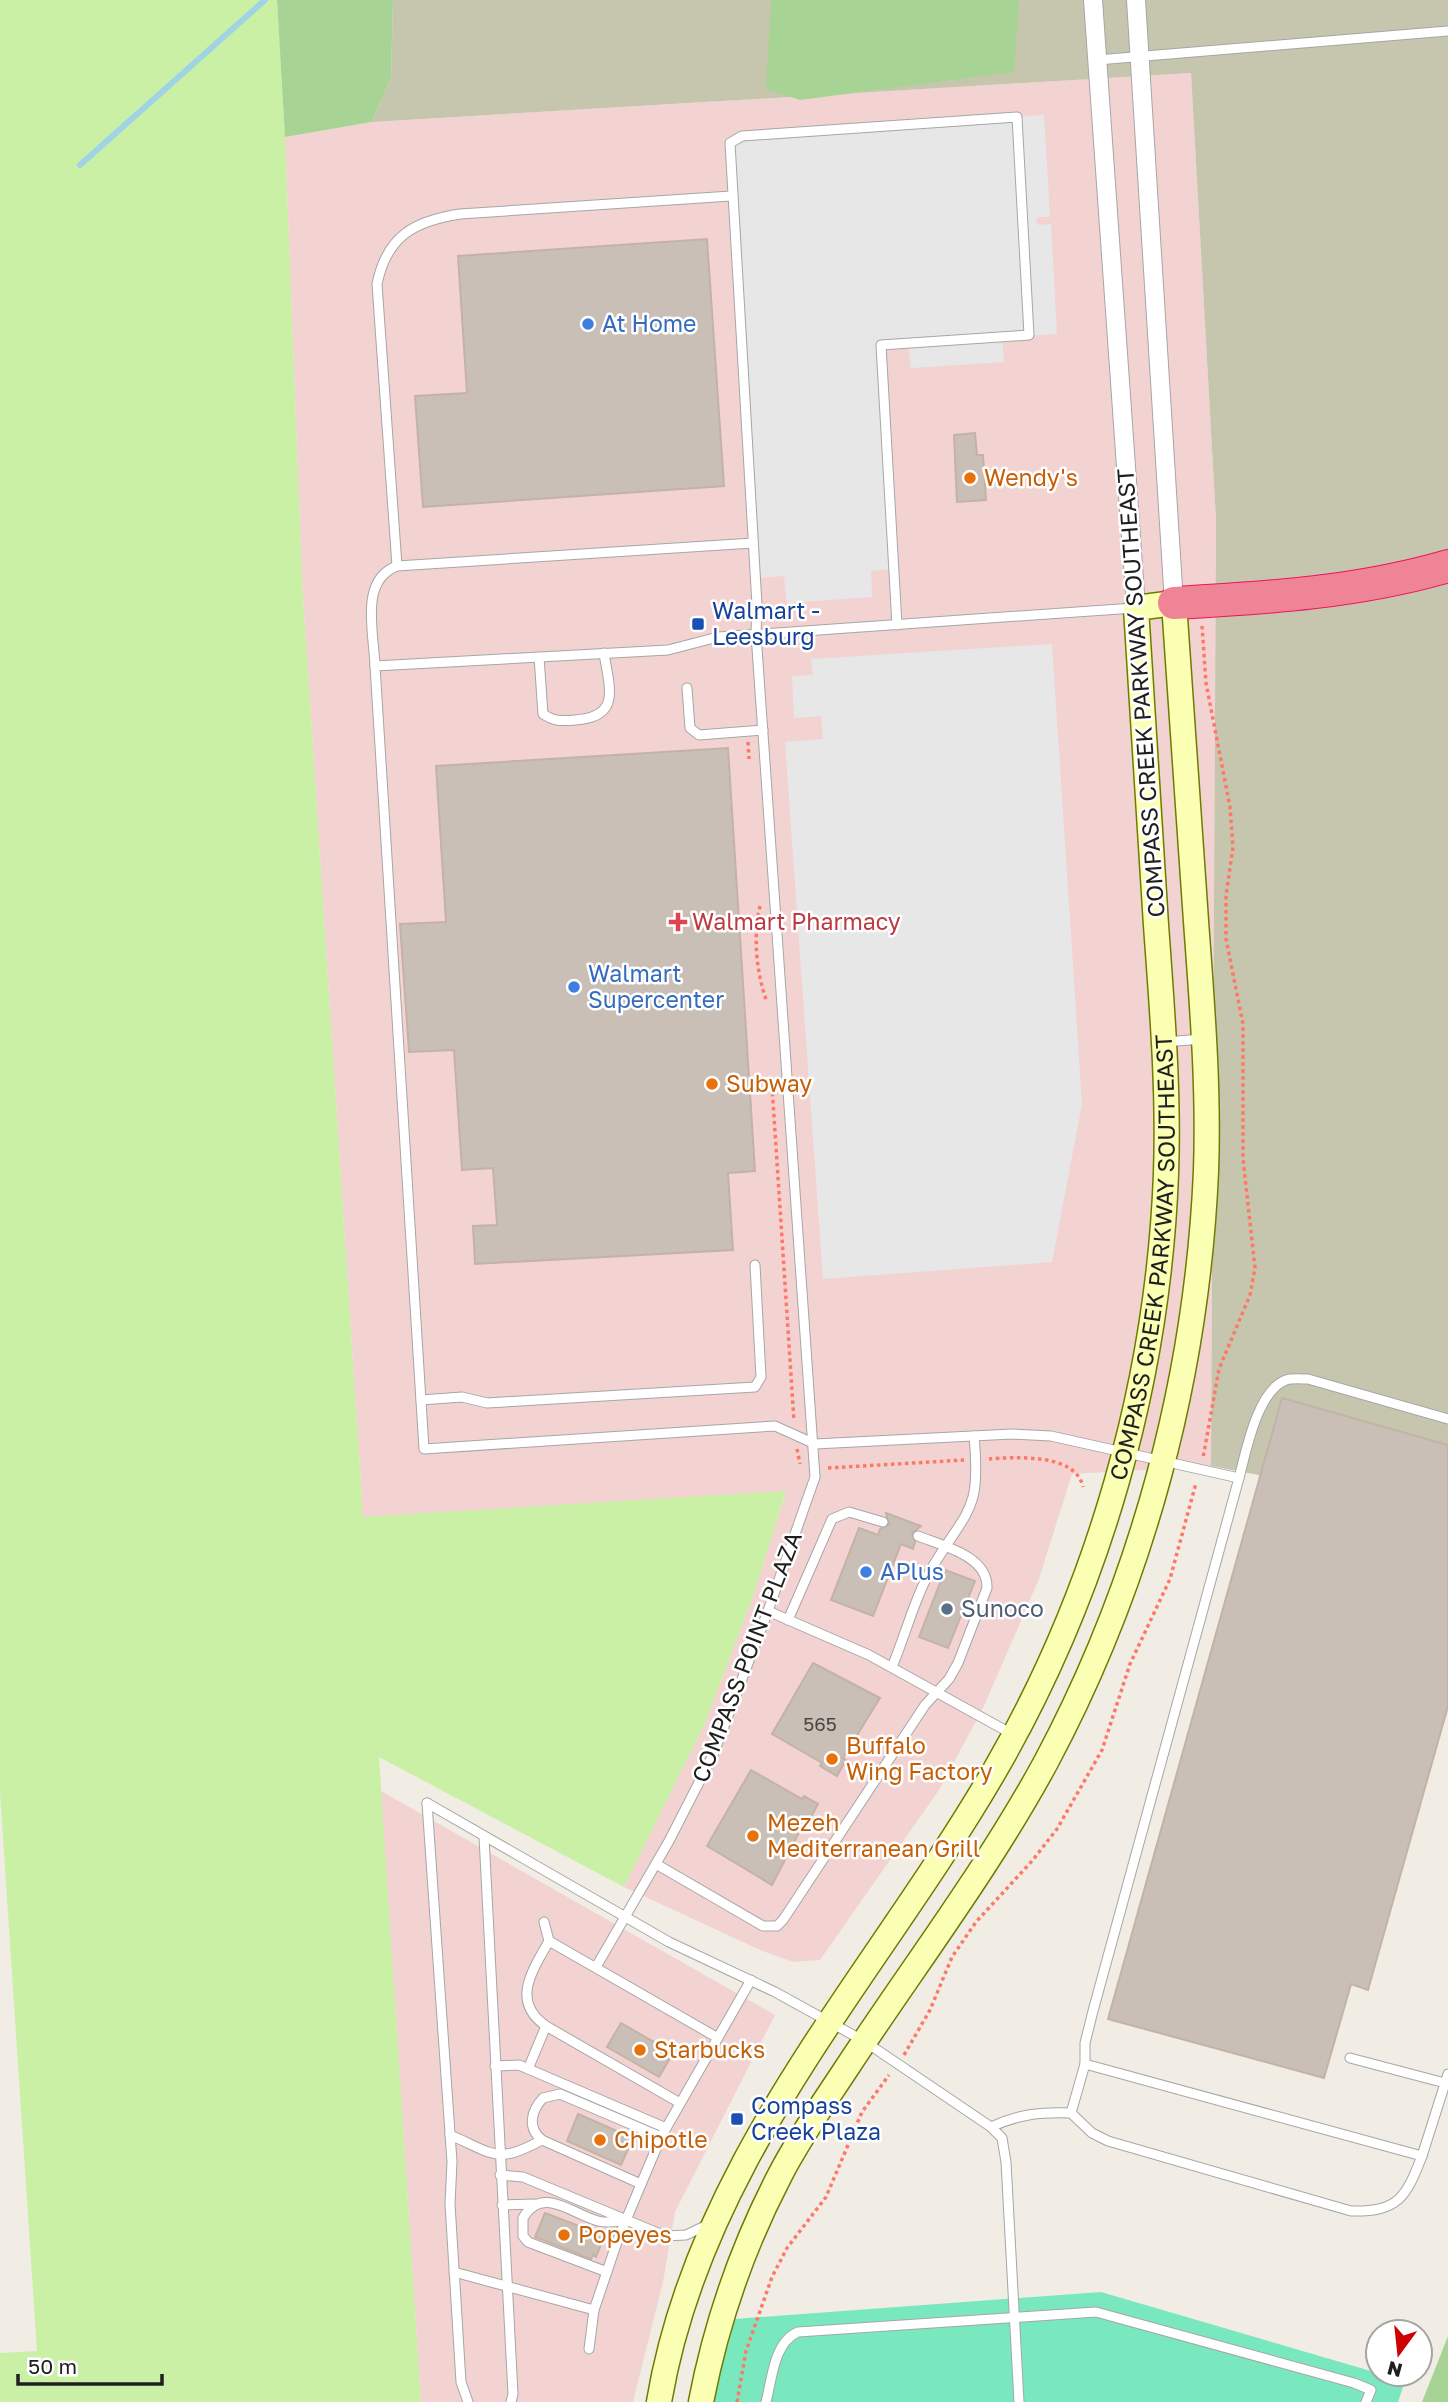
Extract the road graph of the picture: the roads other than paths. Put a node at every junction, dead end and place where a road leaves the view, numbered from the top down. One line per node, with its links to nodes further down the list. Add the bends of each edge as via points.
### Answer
1 (1093, 0): 5 (street, COMPASS CREEK PARKWAY SOUTHEAST)
2 (1136, 0): 4 (street, COMPASS CREEK PARKWAY SOUTHEAST)
3 (1448, 31): 4 (lane)
4 (1140, 57): 5 (lane); 10 (street, COMPASS CREEK PARKWAY SOUTHEAST)
5 (1097, 60): 11 (street, COMPASS CREEK PARKWAY SOUTHEAST)
6 (731, 196): 7 (lane, COMPASS POINT PLAZA); 8 (lane, via 460,214 433,218 408,230 393,244 381,264 377,284); 12 (lane, COMPASS POINT PLAZA, via 728,152 730,143 742,136 1017,117 1029,335 881,345)
7 (753, 543): 8 (lane); 13 (lane, COMPASS POINT PLAZA)
8 (397, 566): 16 (lane, via 384,571 372,595)
9 (1448, 566): 10 (highway, via 1339,590)
10 (1174, 603): 11 (street); 19 (street, COMPASS CREEK PARKWAY SOUTHEAST)
11 (1136, 608): 12 (lane); 20 (street, COMPASS CREEK PARKWAY SOUTHEAST)
12 (897, 625): 13 (lane)
13 (756, 634): 14 (lane, via 668,650); 18 (lane, COMPASS POINT PLAZA)
14 (604, 653): 15 (lane); 15 (lane, via 610,698 604,712 592,719 554,721 544,714)
15 (539, 657): 16 (lane)
16 (375, 666): 22 (lane)
17 (687, 688): 18 (lane, via 690,729 699,735)
18 (762, 730): 25 (lane, COMPASS POINT PLAZA)
19 (1205, 1039): 20 (lane); 27 (street, COMPASS CREEK PARKWAY SOUTHEAST, via 1206,1170 1198,1273)
20 (1164, 1042): 26 (street, COMPASS CREEK PARKWAY SOUTHEAST, via 1163,1227 1148,1341)
21 (755, 1265): 22 (lane, via 761,1377 755,1387 487,1403 462,1396)
22 (421, 1400): 25 (lane, via 424,1449 775,1426)
23 (1448, 1419): 28 (lane, via 1308,1379 1287,1380 1273,1388 1254,1423)
24 (974, 1436): 25 (lane); 26 (lane, via 1051,1436); 31 (lane, via 978,1485)
25 (815, 1444): 32 (lane, COMPASS POINT PLAZA, via 816,1468)
26 (1125, 1454): 27 (lane); 36 (street, COMPASS CREEK PARKWAY SOUTHEAST, via 1063,1633)
27 (1164, 1461): 28 (lane); 47 (street, COMPASS CREEK PARKWAY SOUTHEAST, via 1107,1631 1046,1761 1004,1834)
28 (1239, 1478): 49 (lane, via 1084,2043)
29 (883, 1522): 33 (lane, via 849,1513 832,1519)
30 (918, 1536): 31 (lane)
31 (948, 1547): 34 (lane, via 932,1567); 35 (lane, via 978,1564 987,1576 987,1588 958,1663)
32 (768, 1611): 33 (lane); 38 (lane, COMPASS POINT PLAZA, via 713,1755)
33 (788, 1619): 34 (lane)
34 (892, 1667): 35 (lane)
35 (935, 1694): 36 (lane); 38 (lane, via 777,1926 762,1926)
36 (1013, 1735): 44 (street, COMPASS CREEK PARKWAY SOUTHEAST, via 961,1826)
37 (484, 1837): 39 (lane); 50 (lane); 57 (lane, via 427,1803)
38 (656, 1864): 39 (lane, COMPASS POINT PLAZA)
39 (625, 1916): 42 (lane, COMPASS POINT PLAZA); 43 (lane)
40 (544, 1922): 41 (lane)
41 (550, 1941): 42 (lane); 45 (lane, via 526,1989 530,2009)
42 (596, 1967): 46 (lane)
43 (751, 1980): 44 (lane); 46 (lane)
44 (829, 2022): 47 (lane); 67 (street, COMPASS CREEK PARKWAY SOUTHEAST, via 750,2149)
45 (546, 2026): 51 (lane); 53 (lane)
46 (718, 2038): 53 (lane)
47 (864, 2041): 55 (lane); 77 (street, COMPASS CREEK PARKWAY SOUTHEAST, via 788,2161 764,2208 727,2301)
48 (1350, 2058): 52 (lane)
49 (1085, 2064): 54 (lane); 60 (lane)
50 (495, 2066): 51 (lane); 61 (lane)
51 (528, 2069): 56 (lane)
52 (1446, 2079): 60 (lane)
53 (680, 2103): 56 (lane)
54 (1071, 2113): 55 (lane, via 1033,2112); 60 (lane, via 1108,2141 1351,2211 1375,2211 1395,2204 1408,2192)
55 (991, 2127): 72 (lane, via 1002,2138 1006,2162)
56 (666, 2128): 58 (lane)
57 (450, 2134): 61 (lane); 69 (lane)
58 (661, 2137): 59 (lane, via 560,2094 543,2098 533,2114 533,2130); 63 (lane)
59 (542, 2140): 61 (lane, via 513,2156); 63 (lane)
60 (1422, 2156)
61 (500, 2157): 62 (lane)
62 (500, 2175): 65 (lane); 66 (lane, via 523,2177)
63 (642, 2184): 66 (lane)
64 (534, 2204): 65 (lane); 66 (lane, via 555,2204 600,2222); 68 (lane, via 523,2218 523,2236 528,2242)
65 (502, 2205): 70 (lane)
66 (626, 2221): 67 (lane, via 665,2236 696,2232); 68 (lane)
67 (715, 2221): 76 (street, COMPASS CREEK PARKWAY SOUTHEAST, via 681,2314)
68 (607, 2272): 71 (lane)
69 (454, 2273): 70 (lane); 74 (lane, via 461,2382)
70 (506, 2286): 71 (lane); 75 (lane)
71 (594, 2310): 73 (lane)
72 (1014, 2317): 78 (lane, via 798,2332 780,2348); 79 (lane); 80 (lane, via 1096,2312 1354,2383 1371,2390)
73 (589, 2349)
74 (468, 2402)
75 (511, 2402)
76 (659, 2402)
77 (701, 2402)
78 (766, 2402)
79 (1019, 2402)
80 (1366, 2402)

